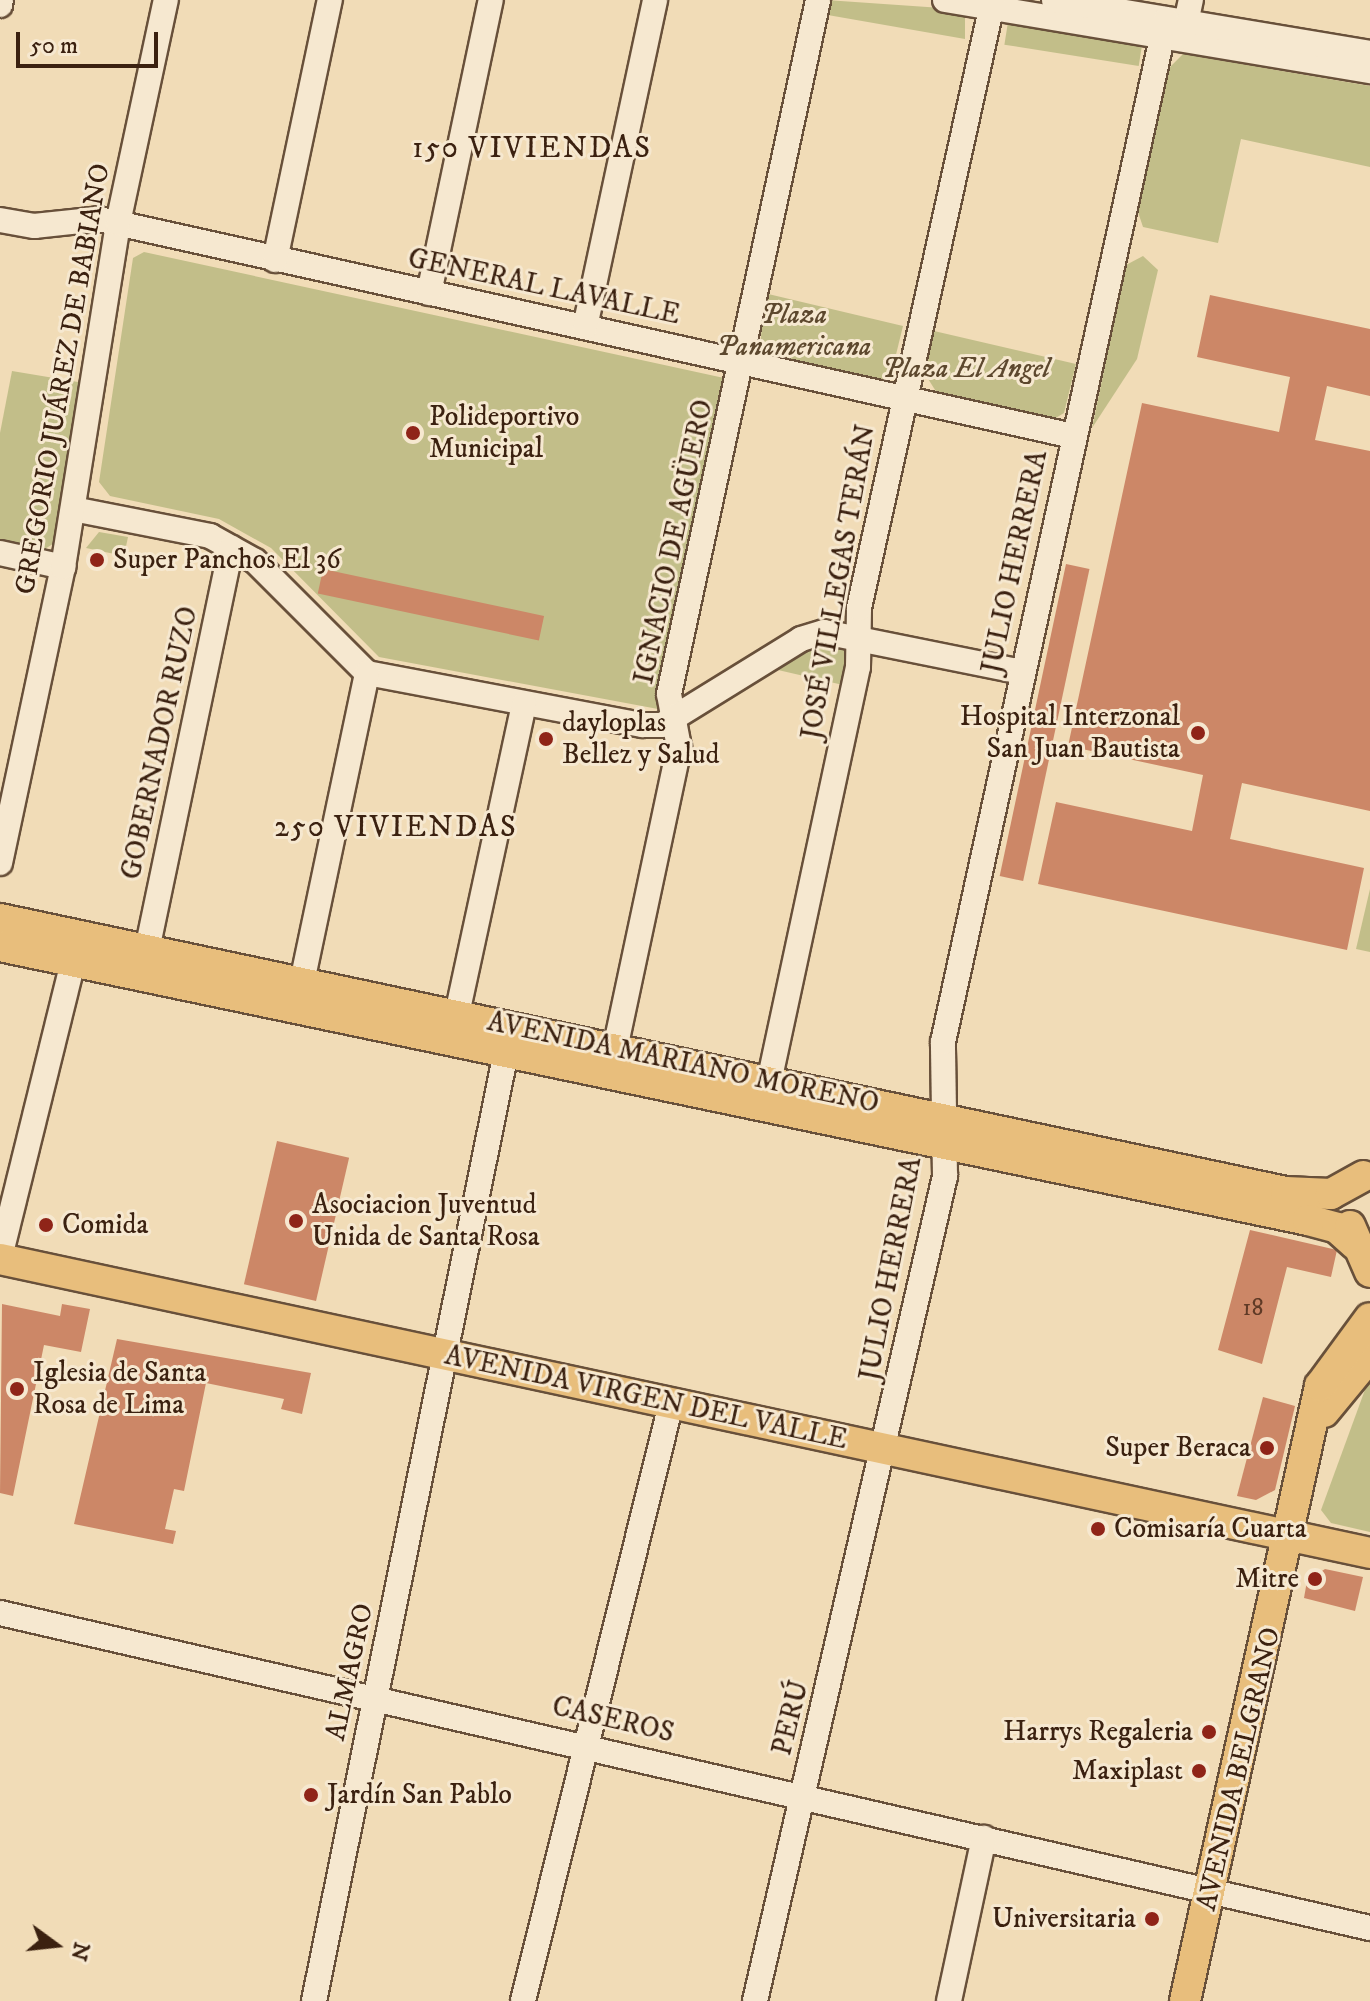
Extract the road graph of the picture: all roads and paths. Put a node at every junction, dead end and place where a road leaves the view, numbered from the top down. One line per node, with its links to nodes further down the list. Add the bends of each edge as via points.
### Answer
1 (166, 0): 13 (street, GREGORIO JUÁREZ DE BABIANO)
2 (330, 0): 14 (street)
3 (491, 0): 15 (street)
4 (655, 0): 16 (street)
5 (818, 0): 17 (street, IGNACIO DE AGÜERO)
6 (945, 0): 8 (street)
7 (1054, 0): 9 (street)
8 (992, 4): 9 (street); 18 (street, JOSÉ VILLEGAS TERÁN)
9 (1177, 23): 10 (street); 11 (street); 19 (street, JULIO HERRERA)
10 (1370, 53)
11 (1370, 71)
12 (0, 220): 13 (street, GENERAL LAVALLE)
13 (118, 223): 14 (street, GENERAL LAVALLE); 20 (street, GREGORIO JUÁREZ DE BABIANO)
14 (275, 260): 15 (street, GENERAL LAVALLE)
15 (429, 293): 16 (street, GENERAL LAVALLE)
16 (585, 327): 17 (street, GENERAL LAVALLE)
17 (742, 361): 18 (street, GENERAL LAVALLE); 28 (street, IGNACIO DE AGÜERO, via 669,694)
18 (904, 396): 19 (street, GENERAL LAVALLE); 24 (street, JOSÉ VILLEGAS TERÁN)
19 (1073, 436): 25 (street, JULIO HERRERA)
20 (73, 509): 21 (street, via 210,536); 23 (street, GREGORIO JUÁREZ DE BABIANO)
21 (231, 548): 26 (street, via 255,561); 32 (street, GOBERNADOR RUZO)
22 (0, 553): 23 (street)
23 (63, 567): 29 (street, GREGORIO JUÁREZ DE BABIANO)
24 (858, 638): 25 (street); 28 (street, via 824,632 801,639); 38 (street, JOSÉ VILLEGAS TERÁN)
25 (1022, 672): 39 (street, JULIO HERRERA, via 943,1042)
26 (367, 673): 27 (street); 34 (street)
27 (524, 704): 28 (street, via 643,725); 35 (street)
28 (674, 717): 36 (street, IGNACIO DE AGÜERO, via 679,747)
29 (0, 863)
30 (0, 919): 32 (main road, AVENIDA MARIANO MORENO)
31 (0, 946): 33 (main road, AVENIDA MARIANO MORENO)
32 (147, 950): 34 (main road, AVENIDA MARIANO MORENO)
33 (73, 962): 37 (main road, AVENIDA MARIANO MORENO); 42 (street)
34 (302, 982): 35 (main road, AVENIDA MARIANO MORENO)
35 (457, 1014): 36 (main road, AVENIDA MARIANO MORENO)
36 (615, 1049): 38 (main road, AVENIDA MARIANO MORENO)
37 (506, 1052): 39 (main road, AVENIDA MARIANO MORENO); 45 (street, ALMAGRO)
38 (769, 1082): 39 (main road, AVENIDA MARIANO MORENO)
39 (943, 1132): 40 (main road, AVENIDA MARIANO MORENO, via 1303,1195 1331,1194); 41 (main road, AVENIDA MARIANO MORENO, via 1308,1220 1337,1228); 49 (street, JULIO HERRERA, via 945,1176)
40 (1368, 1169): 41 (main road, via 1350,1216)
41 (1355, 1244): 43 (main road)
42 (0, 1258): 45 (main road, AVENIDA VIRGEN DEL VALLE)
43 (1370, 1272)
44 (1370, 1318): 48 (main road, via 1326,1372)
45 (446, 1356): 47 (main road, AVENIDA VIRGEN DEL VALLE); 53 (street, ALMAGRO)
46 (1370, 1356): 48 (main road, via 1338,1389)
47 (671, 1404): 49 (main road, AVENIDA VIRGEN DEL VALLE); 54 (street)
48 (1314, 1436): 50 (main road, AVENIDA BELGRANO)
49 (887, 1450): 50 (main road, AVENIDA VIRGEN DEL VALLE); 55 (street, PERÚ)
50 (1292, 1536): 51 (main road, AVENIDA VIRGEN DEL VALLE); 57 (main road, AVENIDA BELGRANO)
51 (1370, 1553)
52 (0, 1613): 53 (street, CASEROS)
53 (375, 1695): 54 (street, CASEROS); 59 (street, ALMAGRO)
54 (585, 1744): 55 (street, CASEROS); 60 (street)
55 (803, 1796): 56 (street, CASEROS); 61 (street, PERÚ)
56 (984, 1838): 57 (street, CASEROS); 62 (street)
57 (1211, 1890): 58 (street, CASEROS); 63 (main road, AVENIDA BELGRANO)
58 (1370, 1928)
59 (314, 2001)
60 (523, 2001)
61 (755, 2001)
62 (949, 2001)
63 (1185, 2001)

